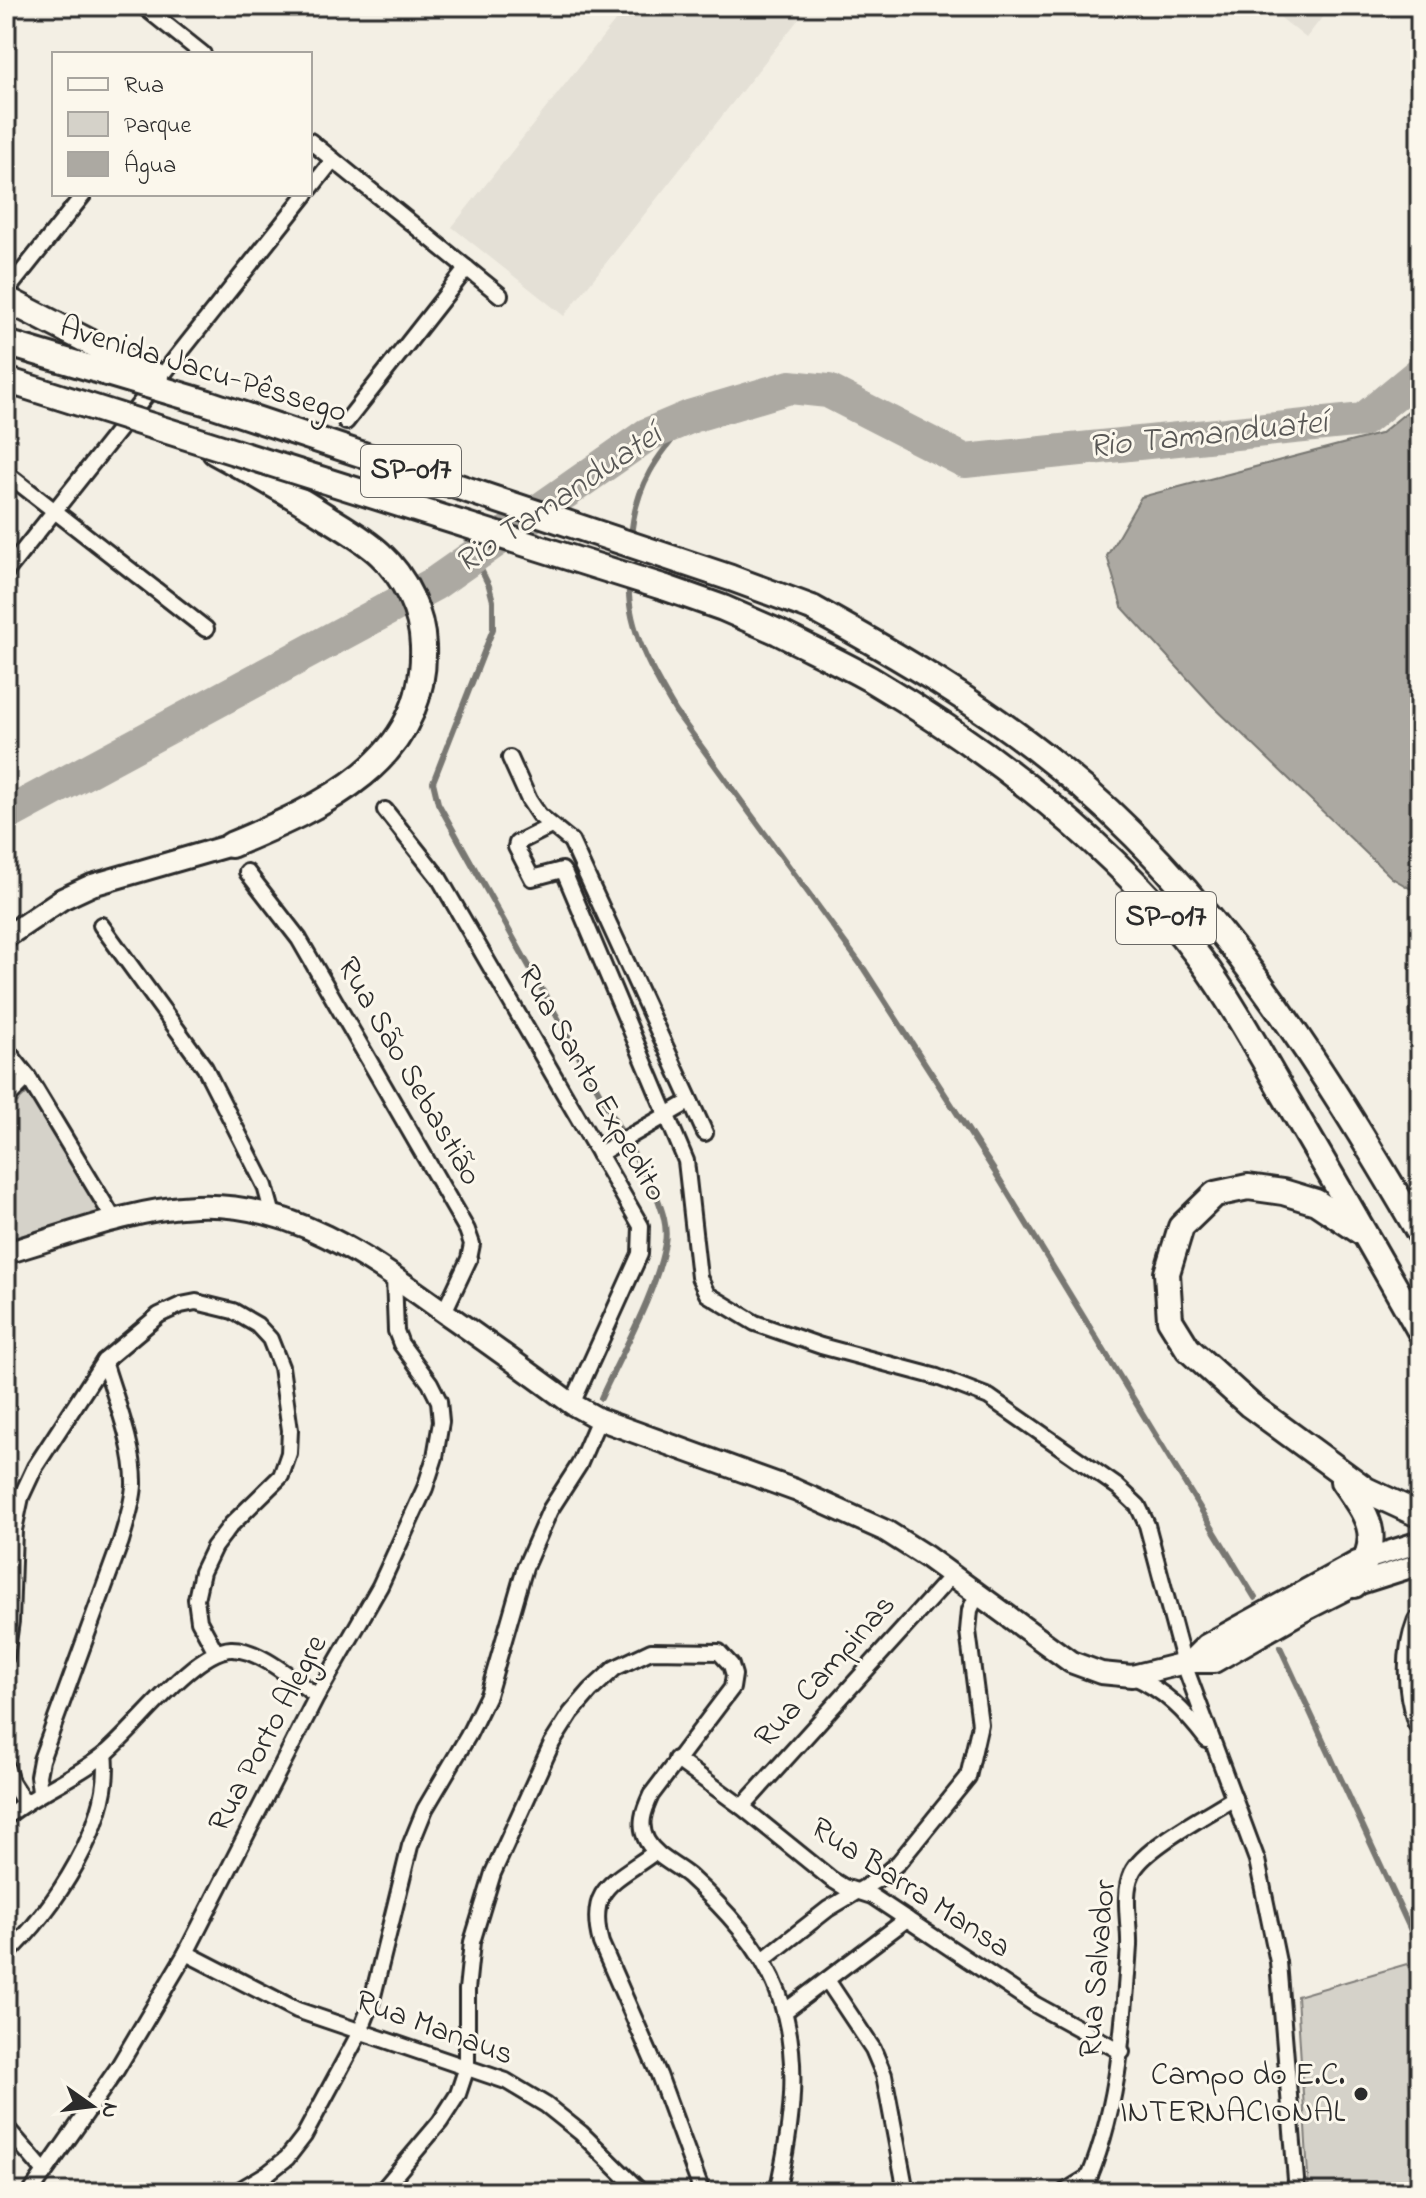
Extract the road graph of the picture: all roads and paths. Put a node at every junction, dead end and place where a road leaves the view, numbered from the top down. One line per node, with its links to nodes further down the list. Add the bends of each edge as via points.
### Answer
1 (143, 6): 2 (street)
2 (198, 52)
3 (312, 143): 4 (street)
4 (333, 160): 5 (street); 8 (street)
5 (312, 186)
6 (82, 196): 9 (street)
7 (304, 196): 18 (street)
8 (467, 268): 10 (street); 15 (street)
9 (6, 292)
10 (500, 295)
11 (6, 299): 14 (highway, bridge)
12 (6, 343): 14 (highway, Avenida Jacu-Pêssego / SP-017, bridge)
13 (6, 380): 16 (highway, Avenida Jacu-Pêssego / SP-017, bridge)
14 (208, 403): 35 (highway, Avenida Jacu-Pêssego / SP-017, bridge, via 812,608 982,709 1058,766 1175,877 1276,1002)
15 (346, 422)
16 (189, 438): 24 (highway, bridge, via 276,485 382,556 402,580 423,638 418,700 387,755 304,811); 40 (highway, Avenida Jacu-Pêssego / SP-017, bridge, via 723,608 869,679 959,737 1100,850 1201,961)
17 (6, 473): 18 (street)
18 (56, 512): 19 (street); 20 (street)
19 (6, 572)
20 (206, 629)
21 (510, 758): 23 (street, via 529,800)
22 (385, 810): 34 (street, Rua Santo Expedito, via 439,878)
23 (551, 826): 31 (street, via 571,841); 32 (street, via 516,847 532,878 557,869 565,874)
24 (231, 845): 27 (main road, via 92,885)
25 (247, 872): 43 (street, Rua São Sebastião, via 299,939 467,1230 472,1244 469,1259)
26 (101, 925): 37 (street, via 205,1068 265,1186)
27 (6, 937)
28 (6, 1049): 29 (street)
29 (28, 1077): 30 (street); 38 (street)
30 (6, 1099)
31 (689, 1102): 32 (street); 33 (street)
32 (667, 1117): 34 (street); 59 (street, via 686,1161 699,1277 707,1294 755,1323 989,1397 1118,1487 1138,1506 1147,1525)
33 (705, 1133)
34 (599, 1154): 46 (street, Rua Santo Expedito, via 641,1226 642,1242)
35 (1392, 1186): 36 (highway); 39 (highway, Avenida Jacu-Pêssego / SP-017)
36 (1420, 1209)
37 (273, 1215): 38 (main road, via 196,1206); 42 (main road, via 321,1232)
38 (115, 1221): 41 (main road)
39 (1420, 1234)
40 (1367, 1237): 44 (highway, Avenida Jacu-Pêssego / SP-017); 48 (highway, via 1316,1202 1248,1187 1215,1194 1181,1227 1167,1273 1170,1320 1188,1349 1250,1405)
41 (6, 1253)
42 (394, 1276): 43 (main road); 61 (street, Rua Porto Alegre, via 396,1331 439,1401 435,1457 380,1586)
43 (444, 1312): 46 (main road)
44 (1420, 1331)
45 (104, 1361): 57 (street, via 159,1315 196,1302 233,1311 257,1325 270,1339 281,1367 290,1430 281,1476 231,1525 202,1572 196,1599 199,1621); 58 (street, via 51,1440 21,1497); 67 (street, via 132,1463 131,1508 41,1760)
46 (572, 1404): 47 (main road)
47 (599, 1419): 53 (main road, via 834,1506 886,1531); 80 (street, via 525,1567 488,1695 410,1846)
48 (1335, 1469): 49 (highway); 51 (highway, via 1368,1524)
49 (1420, 1515)
50 (1420, 1542): 51 (main road)
51 (1369, 1557): 54 (highway); 59 (main road, via 1206,1645)
52 (1420, 1564): 54 (main road)
53 (952, 1575): 55 (main road); 70 (street, Rua Campinas)
54 (1354, 1585): 59 (main road, via 1214,1662)
55 (978, 1593): 60 (main road, via 1071,1662 1101,1673); 73 (street, via 968,1631 980,1724 968,1777 899,1862)
56 (1420, 1623): 62 (highway, via 1411,1672)
57 (216, 1652): 61 (street, via 247,1651); 64 (street)
58 (6, 1657)
59 (1187, 1663): 60 (main road); 63 (street)
60 (1132, 1676): 63 (street, via 1184,1710)
61 (317, 1696): 75 (street, Rua Porto Alegre)
62 (1420, 1721)
63 (1218, 1752): 68 (street)
64 (105, 1754): 67 (street); 76 (street, via 103,1799 85,1849 57,1894)
65 (676, 1759): 70 (street, Rua Barra Mansa); 72 (street, via 643,1811 646,1840); 82 (street, via 732,1688 731,1665 719,1652 651,1651 615,1668 591,1690 552,1743 493,1873 472,1942)
66 (6, 1766): 69 (street)
67 (40, 1792): 69 (street)
68 (1234, 1798): 81 (street, Rua Salvador, via 1154,1849 1132,1873 1127,1888); 95 (street, via 1257,1860 1278,1962)
69 (24, 1802): 71 (street)
70 (742, 1807): 73 (street, Rua Barra Mansa, via 831,1879)
71 (6, 1817)
72 (655, 1852): 77 (street, via 714,1901); 90 (street, via 606,1889 596,1907 596,1922)
73 (858, 1891): 74 (street, Rua Barra Mansa); 77 (street)
74 (907, 1919): 78 (street); 81 (street, Rua Barra Mansa, via 1036,2005)
75 (186, 1953): 80 (street, Rua Manaus, via 297,2010); 84 (street, Rua Porto Alegre, via 117,2069)
76 (6, 1955)
77 (763, 1960): 79 (street)
78 (827, 1980): 79 (street); 92 (street, via 884,2075)
79 (784, 2012): 91 (street, via 793,2067)
80 (360, 2032): 82 (street, Rua Manaus); 87 (street, via 287,2158)
81 (1122, 2052): 85 (street, Rua Salvador)
82 (467, 2067): 88 (street, via 452,2104); 89 (street, Rua Manaus, via 506,2081 546,2105)
83 (6, 2127): 84 (street)
84 (44, 2171): 86 (street, Rua Porto Alegre)
85 (1090, 2176): 93 (street); 94 (street, Rua Salvador)
86 (31, 2192)
87 (236, 2192)
88 (381, 2192)
89 (641, 2192)
90 (702, 2192)
91 (777, 2192)
92 (906, 2192)
93 (1064, 2192)
94 (1083, 2192)
95 (1297, 2192)

